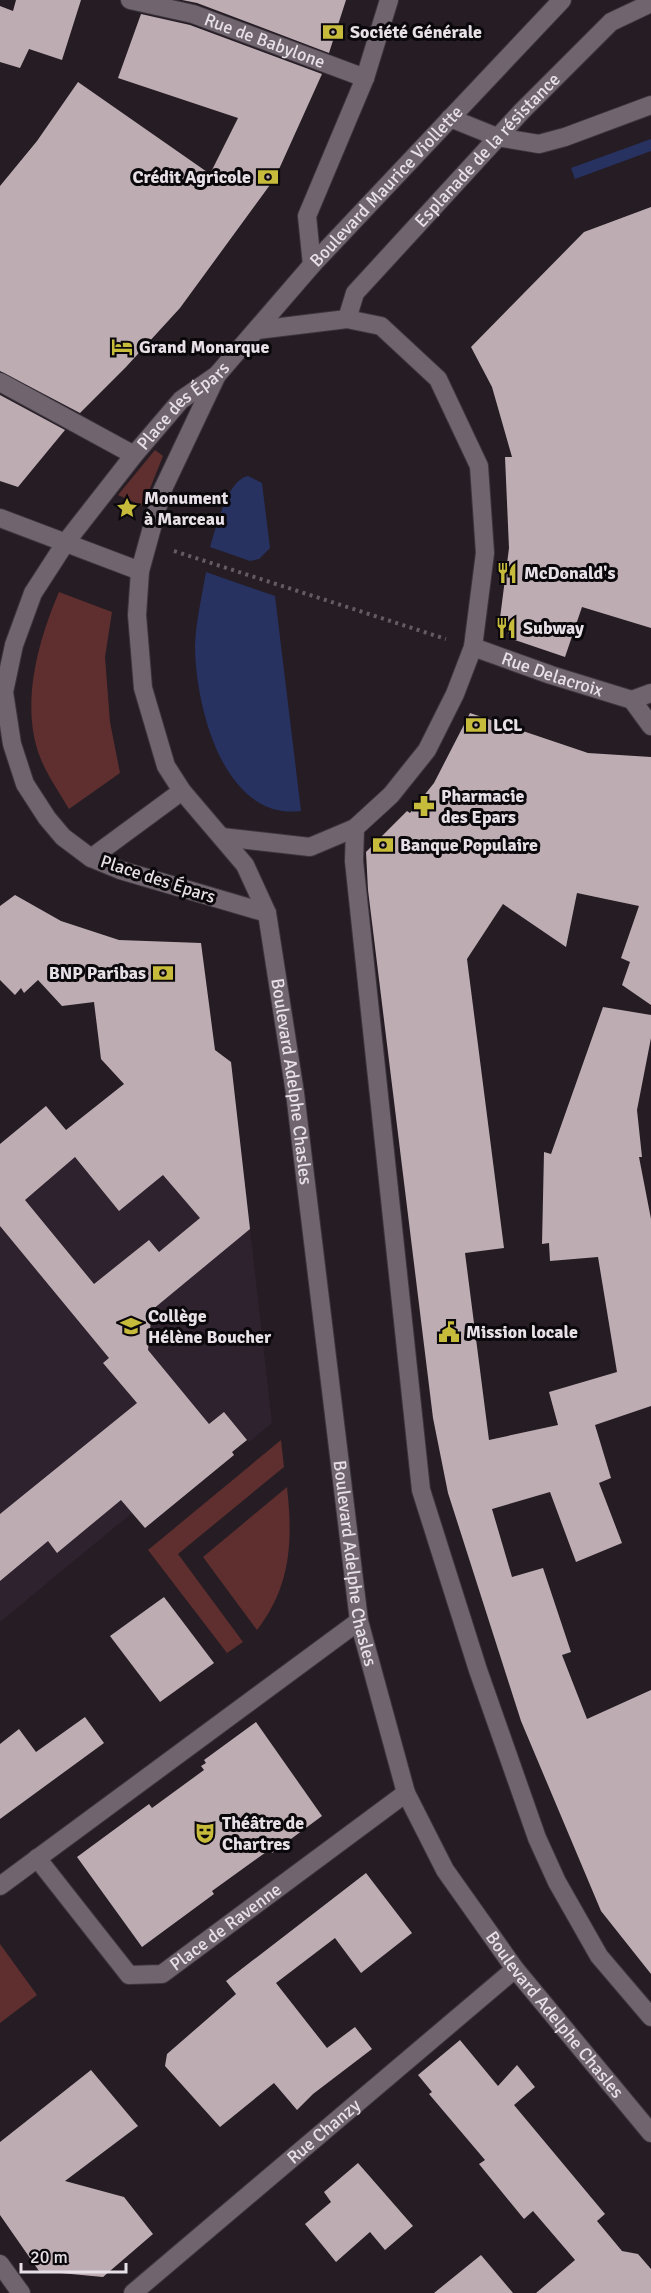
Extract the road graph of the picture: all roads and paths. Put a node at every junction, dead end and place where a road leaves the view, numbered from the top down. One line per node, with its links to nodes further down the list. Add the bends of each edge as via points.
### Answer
1 (130, 0): 5 (street, Rue de Babylone, via 193,14)
2 (388, 0): 5 (street)
3 (562, 0): 7 (street, Boulevard Maurice Viollette)
4 (651, 3): 8 (street, Esplanade de la résistance, via 611,22)
5 (365, 78): 9 (street, via 307,216)
6 (651, 105): 8 (street, via 539,144)
7 (450, 118): 8 (street); 9 (street, Boulevard Maurice Viollette)
8 (497, 137): 10 (street, Esplanade de la résistance, via 355,293)
9 (312, 265): 11 (street, Boulevard Maurice Viollette)
10 (347, 319): 11 (street); 19 (street, via 381,326 438,379 479,466 485,553)
11 (257, 330): 12 (street, Boulevard Maurice Viollette)
12 (217, 375): 14 (street, Place des Épars, via 181,400); 17 (street, Place des Épars, via 162,491)
13 (0, 382): 14 (street)
14 (134, 455): 16 (street, Place des Épars)
15 (0, 518): 16 (street)
16 (66, 542): 18 (street); 23 (street, Place des Épars, via 33,593 14,645 4,692)
17 (147, 543): 18 (street, Place des Épars); 19 (path)
18 (140, 572): 24 (street, Place des Épars, via 137,615 142,688 166,766)
19 (473, 647): 21 (street, Rue Delacroix); 25 (street, via 427,750 392,795)
20 (651, 693): 21 (street)
21 (633, 700): 22 (street)
22 (651, 726)
23 (6, 749): 27 (street, Place des Épars, via 47,818 63,837)
24 (182, 791): 26 (street, Place des Épars); 27 (street)
25 (355, 828): 26 (street, via 310,847); 34 (street, via 355,873 421,1490 478,1670 556,1882 599,1956)
26 (222, 837): 28 (street, Place des Épars, via 245,865)
27 (91, 858): 28 (street, Place des Épars)
28 (267, 913): 29 (street, Boulevard Adelphe Chasles, via 295,1094)
29 (359, 1621): 30 (street, Boulevard Adelphe Chasles); 31 (street)
30 (406, 1793): 31 (street, Place de Ravenne, via 162,1974 129,1975); 33 (street, Boulevard Adelphe Chasles, via 445,1870)
31 (37, 1858): 32 (street)
32 (0, 1886)
33 (515, 1969): 35 (street, Boulevard Adelphe Chasles); 38 (street, Rue Chanzy)
34 (651, 2017)
35 (651, 2133)
36 (0, 2264): 37 (street)
37 (21, 2293)
38 (133, 2293)

